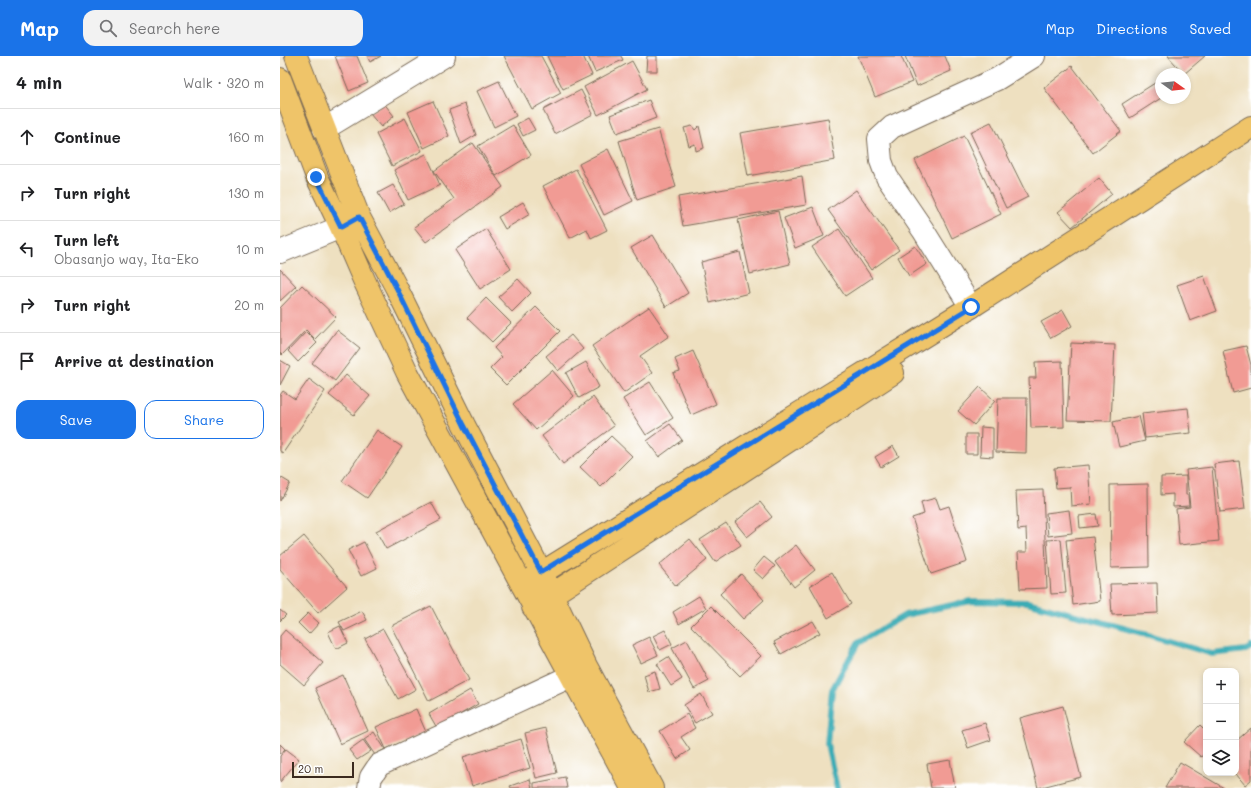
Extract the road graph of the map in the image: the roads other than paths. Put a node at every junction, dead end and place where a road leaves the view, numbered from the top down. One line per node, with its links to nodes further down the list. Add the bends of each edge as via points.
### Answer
1 (296, 56): 6 (main road)
2 (444, 56): 6 (street)
3 (1034, 56): 10 (street, via 997,79 892,127 879,139 880,161 887,177)
4 (280, 79): 8 (main road, via 316,177)
5 (1251, 127): 10 (main road)
6 (324, 129): 8 (main road)
7 (1251, 139): 13 (main road)
8 (350, 222): 9 (street); 11 (main road, via 399,294); 12 (main road, via 364,280 407,372)
9 (280, 252)
10 (971, 307): 11 (main road)
11 (541, 572): 12 (main road); 13 (main road)
12 (522, 585): 14 (main road)
13 (551, 595): 14 (main road); 18 (main road)
14 (533, 607): 15 (main road)
15 (571, 676): 16 (street, via 379,765 371,777); 17 (main road)
16 (369, 788)
17 (632, 788)
18 (652, 788)

